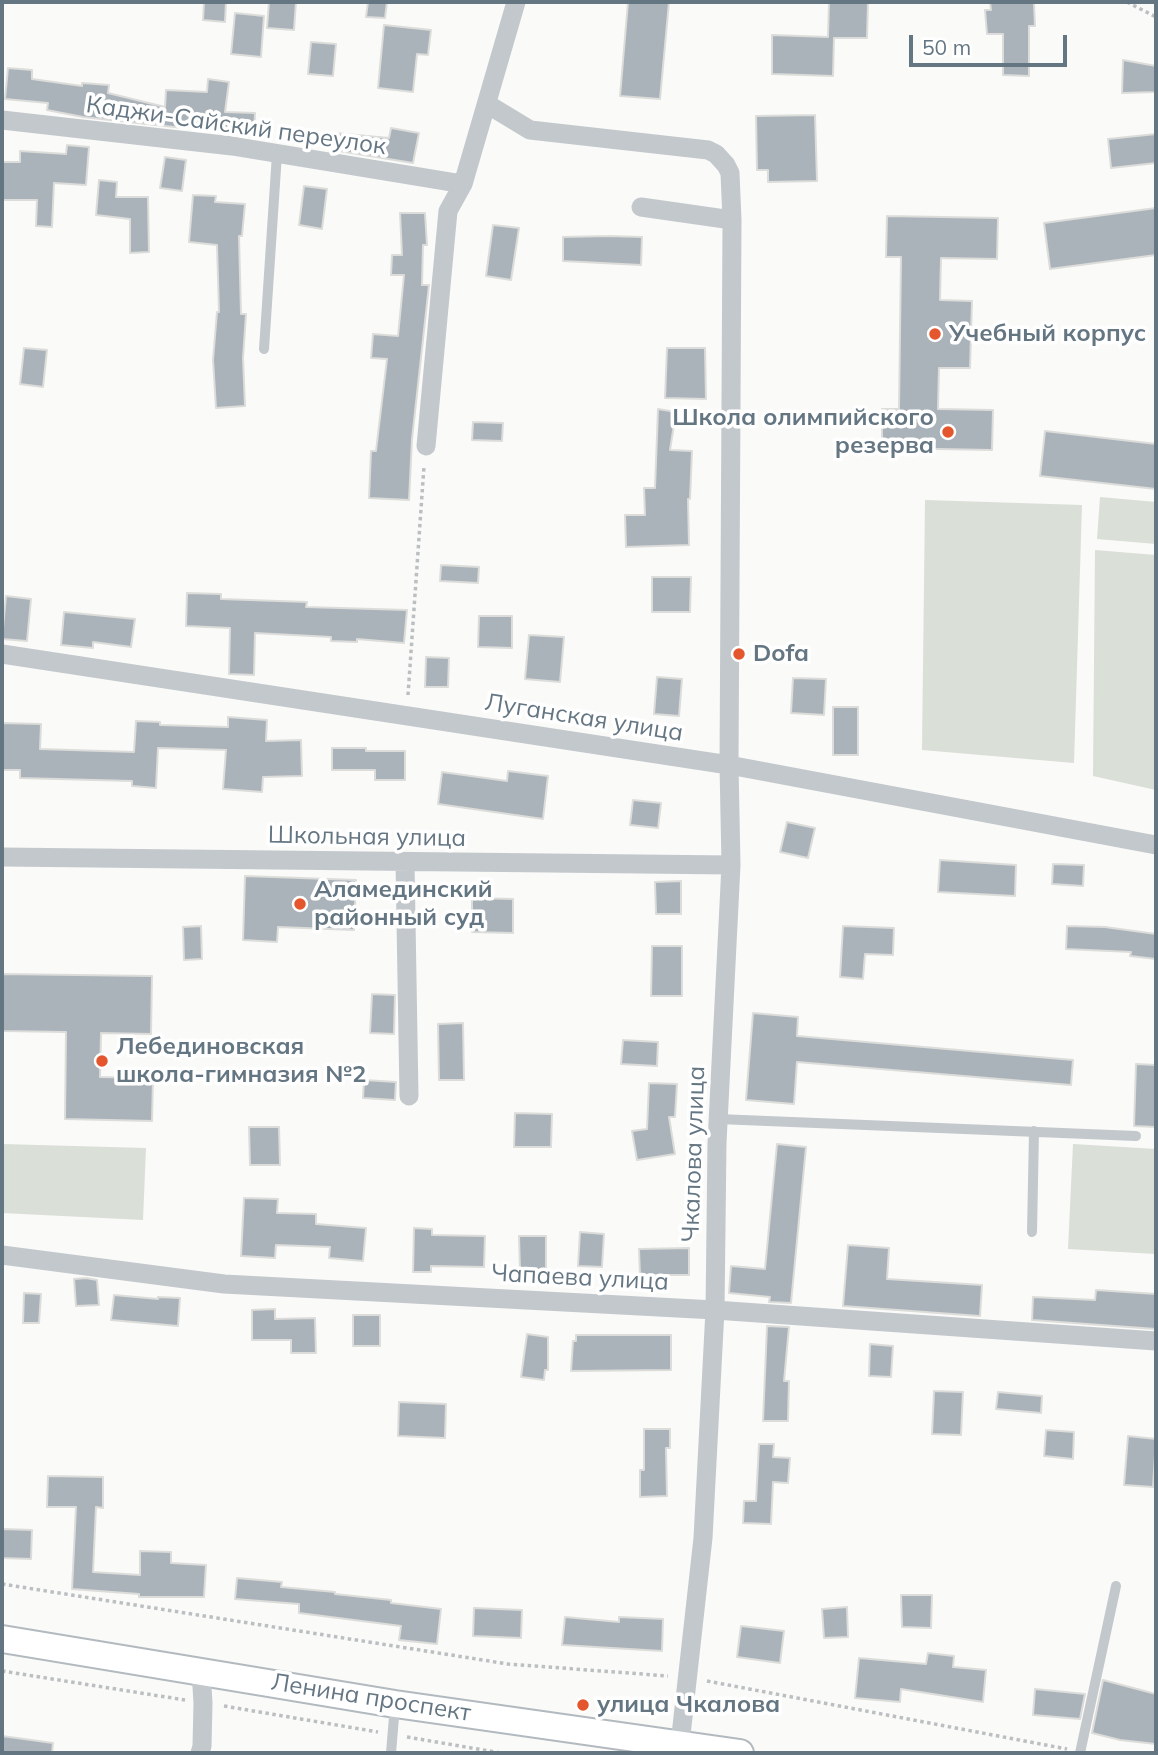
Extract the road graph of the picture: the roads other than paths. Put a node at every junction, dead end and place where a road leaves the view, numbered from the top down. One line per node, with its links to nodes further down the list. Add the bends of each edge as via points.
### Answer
1 (516, 2): 2 (street)
2 (487, 104): 5 (street); 7 (street, via 530,130 708,150 730,173)
3 (2, 120): 4 (street, Каджи-Сайский переулок)
4 (277, 154): 5 (street, Каджи-Сайский переулок); 8 (lane)
5 (463, 184): 9 (street, via 448,211)
6 (641, 207): 7 (street)
7 (732, 220): 11 (street)
8 (264, 349)
9 (426, 446)
10 (2, 654): 11 (street, Луганская улица)
11 (729, 765): 12 (street, Луганская улица); 15 (street, Чкалова улица)
12 (1156, 845)
13 (2, 857): 14 (street, Школьная улица)
14 (405, 862): 15 (street, Школьная улица); 16 (street)
15 (732, 865): 17 (street, Чкалова улица)
16 (409, 1096)
17 (718, 1119): 18 (lane); 22 (street, Чкалова улица)
18 (1034, 1131): 19 (lane); 20 (lane)
19 (1136, 1136)
20 (1032, 1232)
21 (2, 1255): 22 (street, Чапаева улица, via 224,1284)
22 (715, 1310): 23 (street, Чапаева улица); 28 (street, Чкалова улица, via 703,1538)
23 (1156, 1341)
24 (1116, 1586): 32 (lane)
25 (2, 1639): 26 (main road, Ленина проспект)
26 (201, 1671): 27 (main road, Ленина проспект); 29 (street)
27 (395, 1704): 28 (main road, Ленина проспект); 30 (lane)
28 (680, 1749): 31 (main road, Ленина проспект)
29 (200, 1753)
30 (391, 1753)
31 (740, 1753)
32 (1080, 1753)

